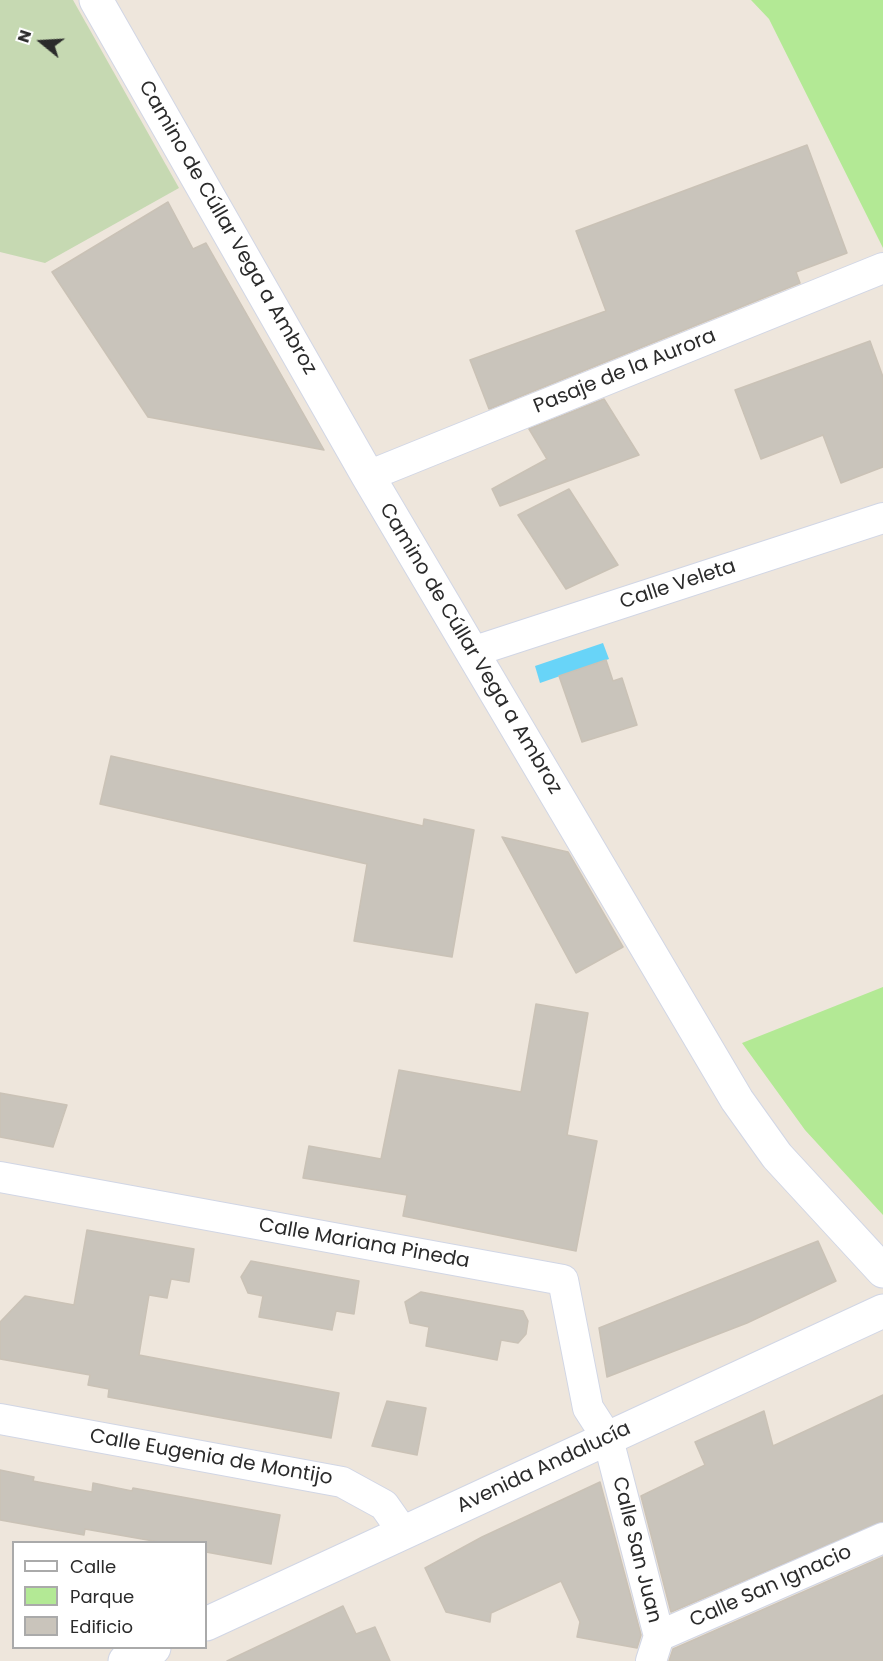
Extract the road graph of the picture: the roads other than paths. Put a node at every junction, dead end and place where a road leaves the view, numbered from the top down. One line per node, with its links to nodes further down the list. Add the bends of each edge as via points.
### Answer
1 (96, 0): 3 (street, Camino de Cúllar Vega a Ambroz)
2 (883, 268): 3 (street, Pasaje de la Aurora)
3 (368, 476): 5 (street, Camino de Cúllar Vega a Ambroz)
4 (883, 518): 5 (street, Calle Veleta)
5 (472, 652): 7 (street, Camino de Cúllar Vega a Ambroz, via 737,1100 777,1156)
6 (0, 1177): 10 (street, Calle Mariana Pineda, via 563,1280 588,1408)
7 (883, 1271)
8 (883, 1311): 10 (street, Avenida Andalucía)
9 (0, 1419): 11 (street, Calle Eugenia de Montijo, via 342,1482 384,1505)
10 (608, 1439): 11 (street, Avenida Andalucía); 15 (street, Calle San Juan)
11 (403, 1532): 13 (street, Avenida Andalucía)
12 (883, 1538): 15 (street, Calle San Ignacio)
13 (207, 1624)
14 (150, 1649): 16 (street)
15 (655, 1649)
16 (125, 1661)

